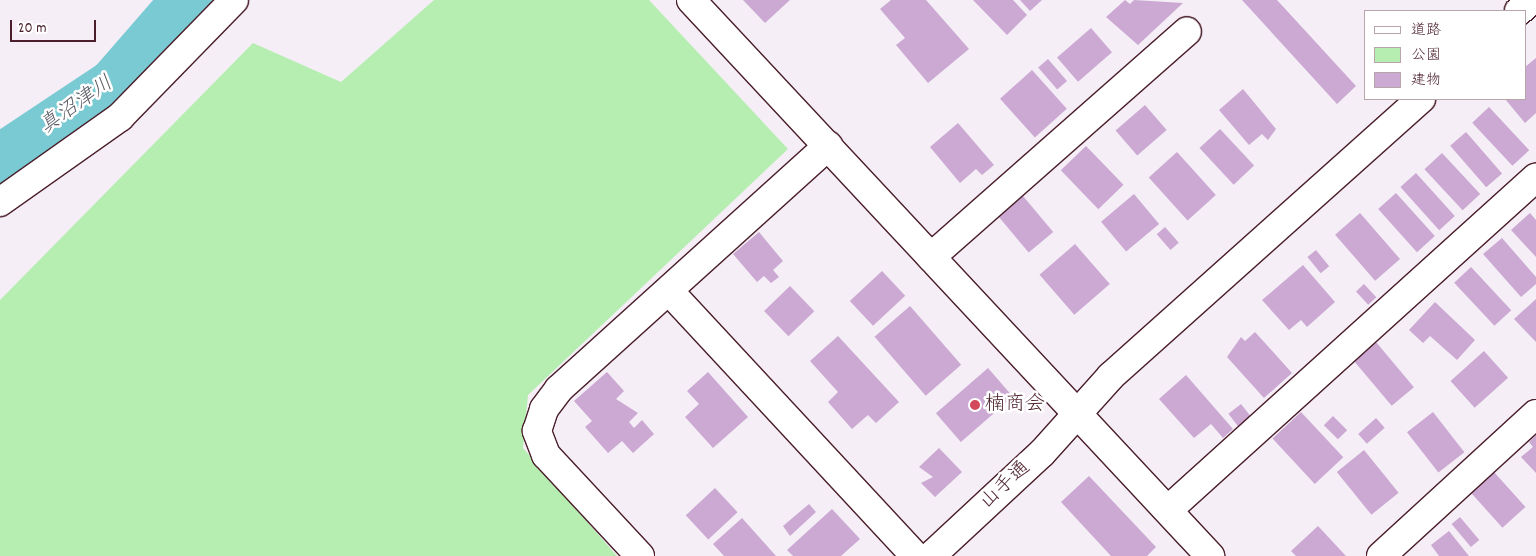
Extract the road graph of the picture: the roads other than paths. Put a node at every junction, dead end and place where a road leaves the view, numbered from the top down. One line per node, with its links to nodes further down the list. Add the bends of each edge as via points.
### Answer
1 (234, 0): 7 (street, via 120,117)
2 (691, 0): 5 (street)
3 (1187, 31): 8 (street)
4 (1420, 100): 10 (street, 山手通, via 1121,366)
5 (828, 146): 8 (street); 9 (street)
6 (1536, 178): 12 (street)
7 (0, 202)
8 (931, 257): 10 (street)
9 (669, 292): 13 (street, via 558,389 544,409 537,431 546,455); 14 (street)
10 (1078, 414): 12 (street); 15 (street, 山手通)
11 (1536, 414): 17 (street)
12 (1168, 510): 16 (street)
13 (640, 556)
14 (914, 556)
15 (932, 556)
16 (1210, 556)
17 (1382, 556)

